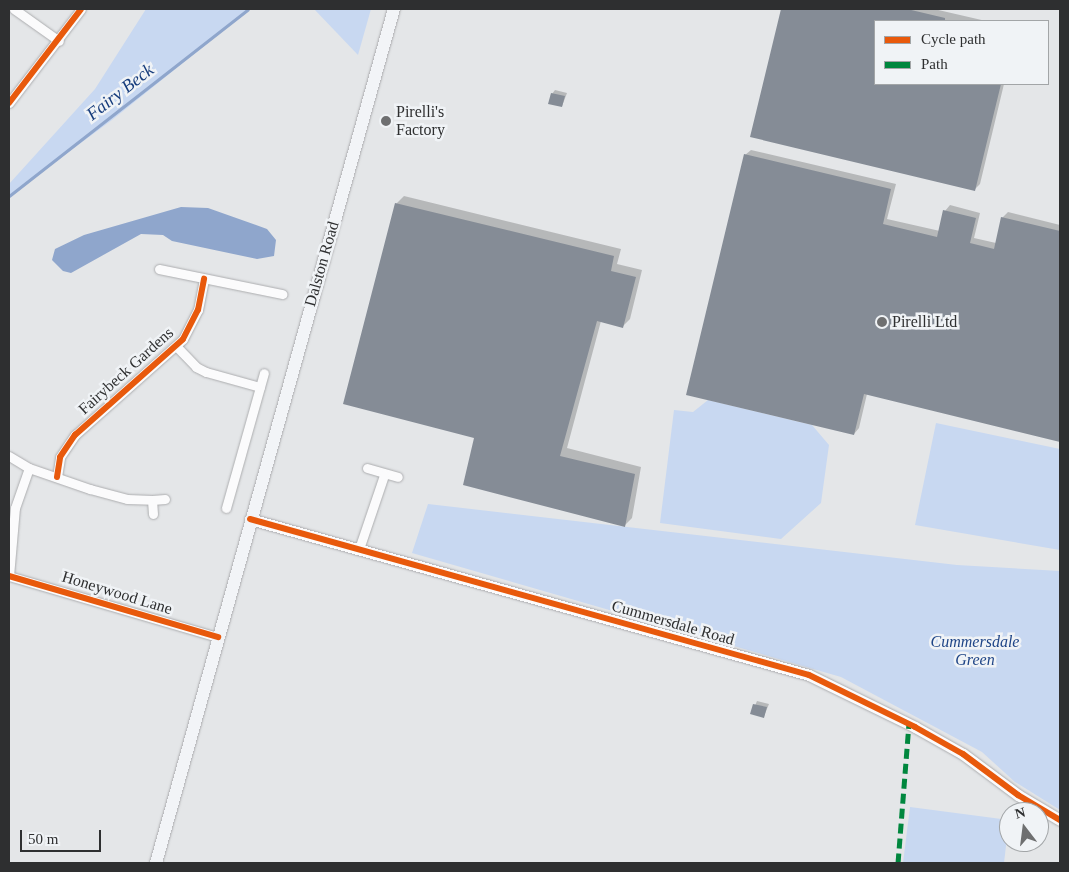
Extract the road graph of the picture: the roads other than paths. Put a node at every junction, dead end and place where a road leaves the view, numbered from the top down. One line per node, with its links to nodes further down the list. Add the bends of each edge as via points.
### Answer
1 (14, 9): 4 (street)
2 (80, 9): 4 (street)
3 (394, 9): 22 (main road, Dalston Road)
4 (59, 40): 5 (street)
5 (9, 103)
6 (159, 269): 7 (street)
7 (204, 279): 8 (street); 9 (street, Fairybeck Gardens, via 194,321)
8 (282, 294)
9 (177, 347): 11 (street, Fairybeck Gardens, via 196,367 206,372); 16 (street, Fairybeck Gardens, via 75,435 60,457)
10 (264, 373): 11 (street)
11 (260, 388): 20 (street)
12 (9, 456): 13 (street)
13 (29, 468): 16 (street); 24 (street, Honeywood Lane, via 15,508)
14 (367, 468): 15 (street)
15 (384, 475): 17 (street); 23 (street)
16 (56, 477): 19 (street, via 127,499)
17 (398, 477)
18 (165, 499): 19 (street)
19 (152, 500): 21 (street)
20 (226, 508)
21 (153, 514)
22 (250, 519): 23 (street, Cummersdale Road); 25 (main road, Dalston Road)
23 (359, 549): 26 (street, Cummersdale Road, via 809,675 915,726 964,754 1018,795)
24 (9, 576): 25 (street, Honeywood Lane)
25 (218, 637): 27 (main road, Dalston Road)
26 (1060, 820)
27 (156, 863)

